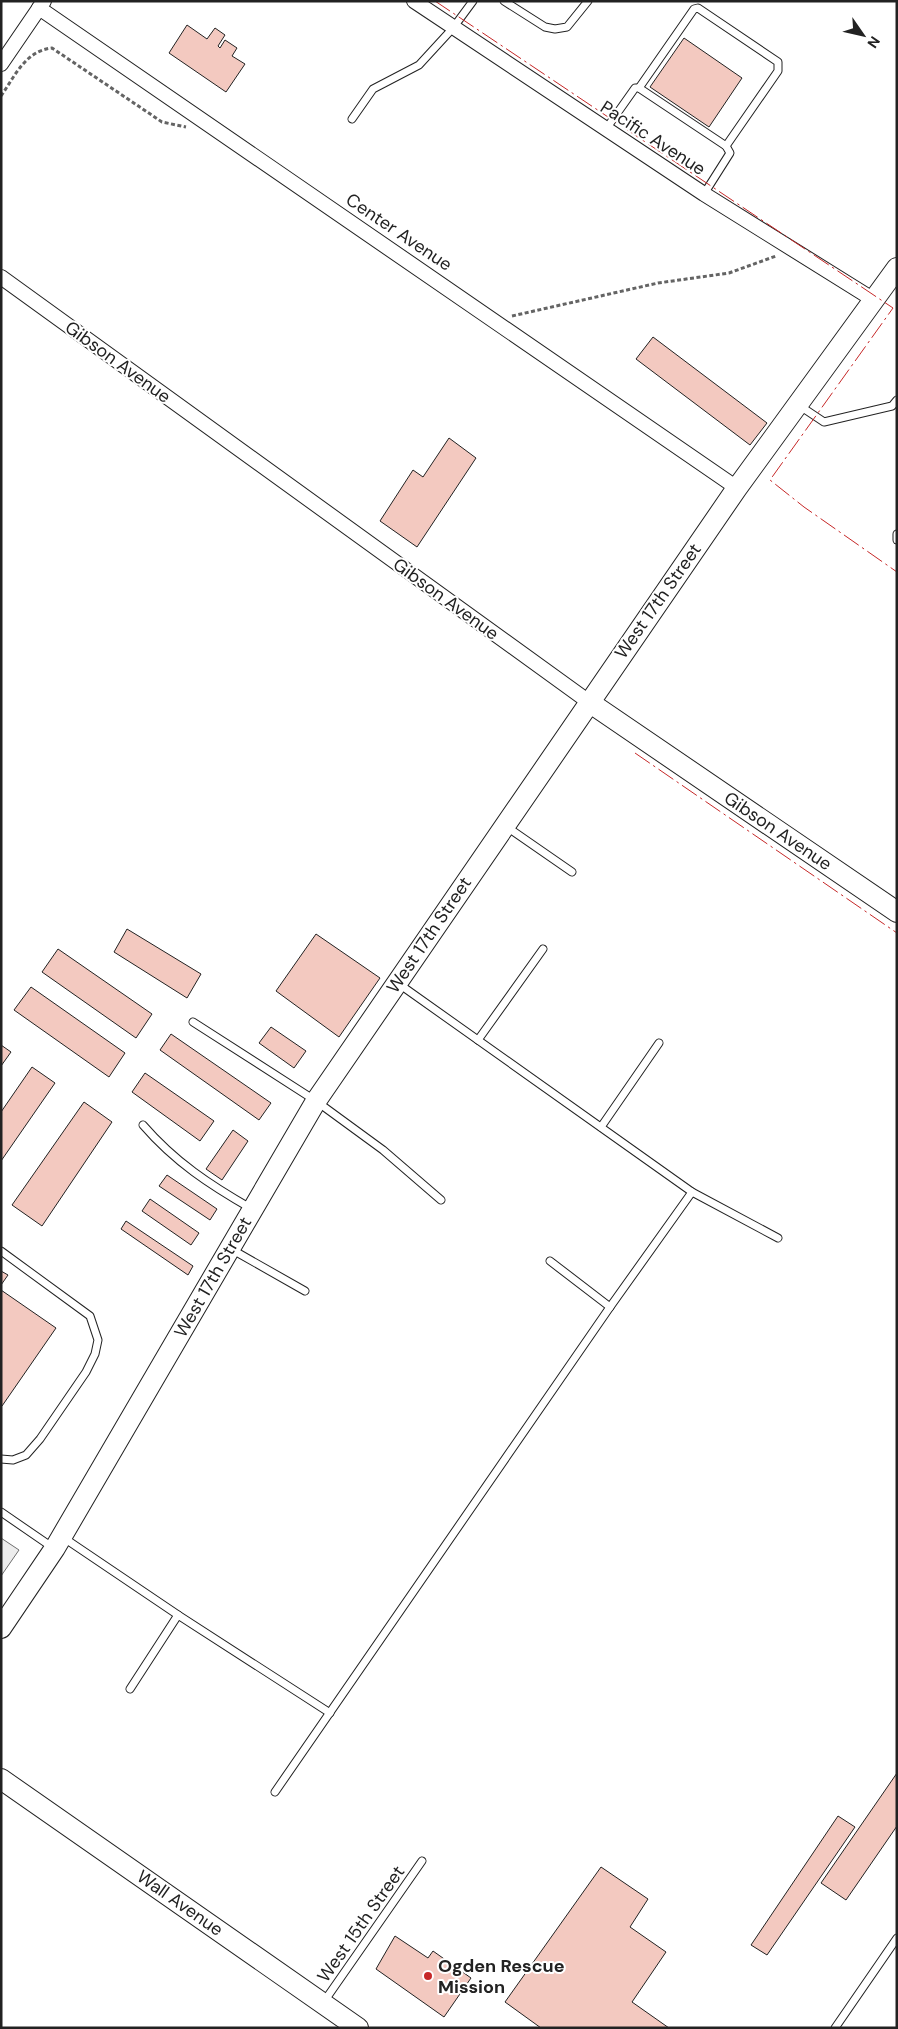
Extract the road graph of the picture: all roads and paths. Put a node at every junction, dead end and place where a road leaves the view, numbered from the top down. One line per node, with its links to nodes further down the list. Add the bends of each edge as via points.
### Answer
1 (414, 1): 6 (street, Pacific Avenue)
2 (473, 1): 6 (lane)
3 (504, 1): 4 (lane, via 545,27 555,29 567,27)
4 (588, 1)
5 (42, 4): 7 (street); 19 (street, Center Avenue)
6 (453, 28): 10 (lane, via 419,65 373,89); 12 (street, Pacific Avenue)
7 (1, 64)
8 (640, 88): 12 (lane, via 634,88); 13 (lane); 13 (lane, via 694,9 698,8 778,62 778,71)
9 (1, 96): 11 (path, via 26,60 40,49 52,48 162,122)
10 (352, 119)
11 (189, 128)
12 (606, 129): 14 (street, Pacific Avenue)
13 (726, 146): 14 (lane, via 730,153)
14 (704, 194): 15 (street, Pacific Avenue)
15 (793, 249): 18 (street, Pacific Avenue); 19 (path, via 729,273 658,283 507,317)
16 (897, 268): 18 (street, West 17th Street)
17 (1, 277): 25 (street, Gibson Avenue)
18 (874, 300): 21 (street, West 17th Street)
19 (497, 322): 22 (street, Center Avenue)
20 (897, 400): 21 (lane, via 892,406 824,422)
21 (798, 404): 22 (street, West 17th Street)
22 (737, 488): 25 (street, West 17th Street)
23 (897, 534): 24 (lane)
24 (897, 540)
25 (588, 702): 26 (street, West 17th Street); 28 (street, Gibson Avenue)
26 (504, 825): 27 (lane); 30 (street, West 17th Street)
27 (572, 872)
28 (897, 912)
29 (543, 949): 32 (lane)
30 (396, 983): 32 (lane); 34 (street, West 17th Street)
31 (193, 1022): 34 (lane)
32 (478, 1040): 36 (lane)
33 (659, 1043): 36 (lane)
34 (316, 1101): 38 (lane, via 383,1150); 39 (street, West 17th Street)
35 (143, 1125): 39 (lane, via 162,1148 215,1188)
36 (601, 1127): 37 (lane)
37 (692, 1192): 40 (lane); 45 (lane)
38 (441, 1200)
39 (253, 1209): 41 (street, West 17th Street)
40 (778, 1238)
41 (230, 1249): 44 (lane); 48 (street, West 17th Street)
42 (1, 1251): 46 (lane, via 90,1316 98,1340 86,1372 40,1439 26,1455 13,1460)
43 (550, 1261): 45 (lane)
44 (304, 1291)
45 (610, 1307): 52 (lane)
46 (1, 1459)
47 (1, 1512): 48 (lane)
48 (58, 1542): 49 (lane); 50 (street, West 17th Street)
49 (178, 1614): 51 (lane); 52 (lane)
50 (1, 1628)
51 (130, 1689)
52 (330, 1714): 54 (lane)
53 (1, 1779): 57 (street, Wall Avenue)
54 (275, 1792)
55 (422, 1861): 57 (lane, West 15th Street)
56 (897, 1938): 59 (lane)
57 (323, 2004): 58 (street, Wall Avenue)
58 (358, 2028)
59 (835, 2028)

